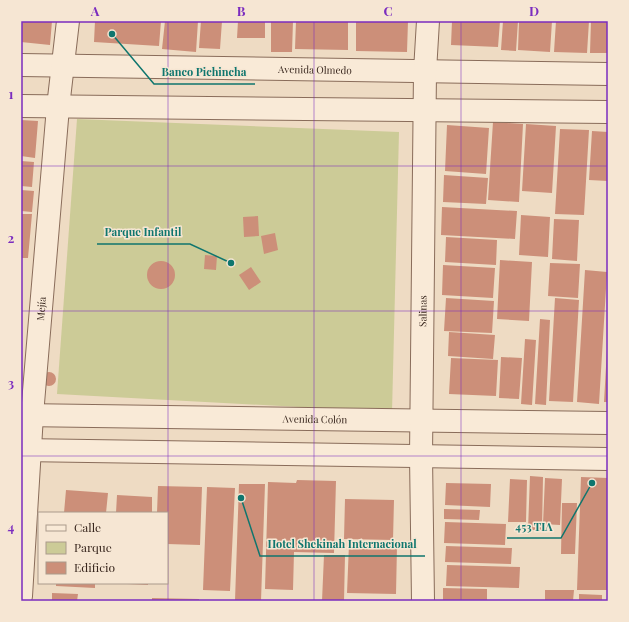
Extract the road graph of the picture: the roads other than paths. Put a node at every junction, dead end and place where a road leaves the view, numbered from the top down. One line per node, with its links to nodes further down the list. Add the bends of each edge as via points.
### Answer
1 (68, 21): 4 (street, Mejía)
2 (428, 21): 5 (street, Salinas)
3 (21, 65): 4 (street, Avenida Olmedo)
4 (62, 66): 5 (street, Avenida Olmedo); 8 (street, Mejía)
5 (424, 71): 6 (street, Avenida Olmedo); 9 (street, Salinas)
6 (608, 74)
7 (21, 106): 8 (street)
8 (58, 107): 9 (street); 11 (street, Mejía)
9 (424, 110): 10 (street); 12 (street, Salinas)
10 (608, 112)
11 (27, 415): 12 (street, Avenida Colón); 14 (street, Mejía)
12 (421, 420): 13 (street, Avenida Colón); 15 (street, Salinas)
13 (608, 423)
14 (25, 450): 15 (street); 17 (street, Mejía)
15 (421, 456): 16 (street); 18 (street, Salinas)
16 (608, 458)
17 (21, 596)
18 (423, 601)

